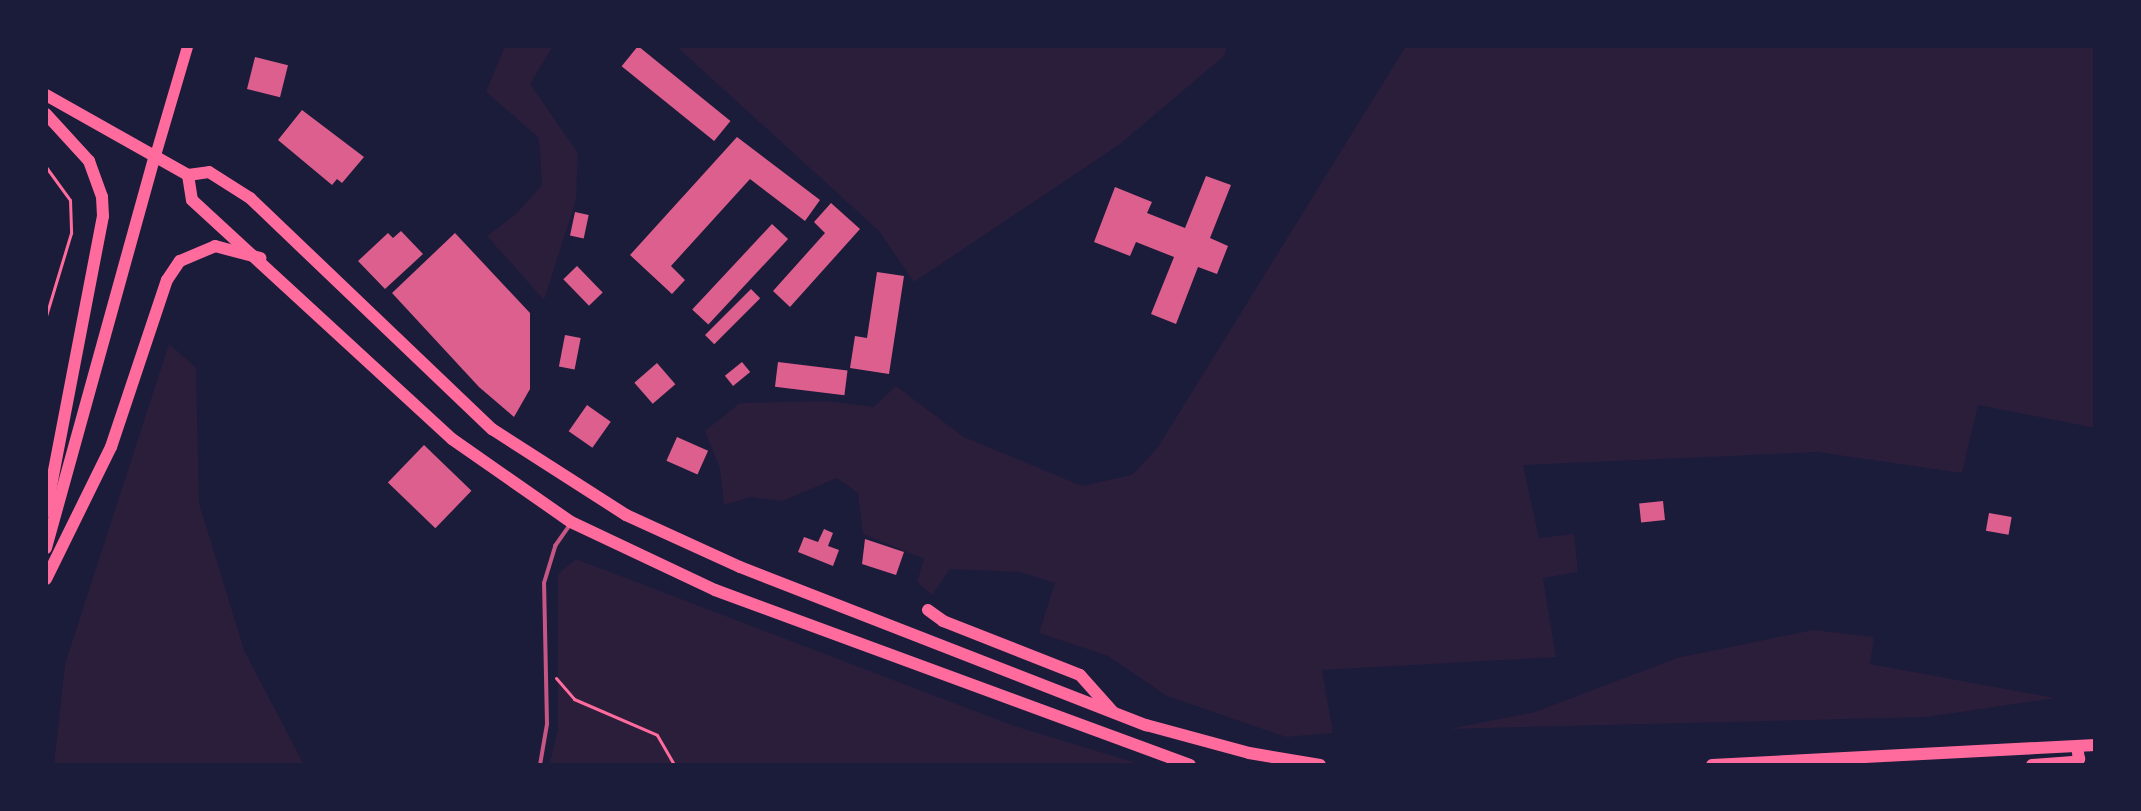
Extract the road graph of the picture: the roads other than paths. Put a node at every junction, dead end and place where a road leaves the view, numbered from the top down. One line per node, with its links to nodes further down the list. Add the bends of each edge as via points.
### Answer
1 (187, 46): 4 (main road)
2 (46, 95): 4 (main road)
3 (46, 114): 7 (main road, via 89,161 103,216)
4 (155, 155): 5 (main road); 9 (main road)
5 (188, 175): 6 (main road, via 192,200); 12 (main road, via 209,172 250,198 492,429 626,515 740,567)
6 (261, 258): 8 (main road, via 452,439); 10 (main road, via 215,246 180,261 160,295 111,447)
7 (46, 512)
8 (571, 522): 15 (lane, via 555,546 544,583 547,724); 16 (main road, via 715,590)
9 (46, 548)
10 (46, 579)
11 (928, 610): 12 (main road, via 943,621 1080,675)
12 (1113, 712): 17 (main road, via 1249,753)
13 (2095, 745): 14 (main road)
14 (2077, 746): 18 (main road); 19 (main road, via 2079,759 2073,762)
15 (540, 765)
16 (1190, 765)
17 (1320, 765)
18 (1712, 765)
19 (2032, 765)

